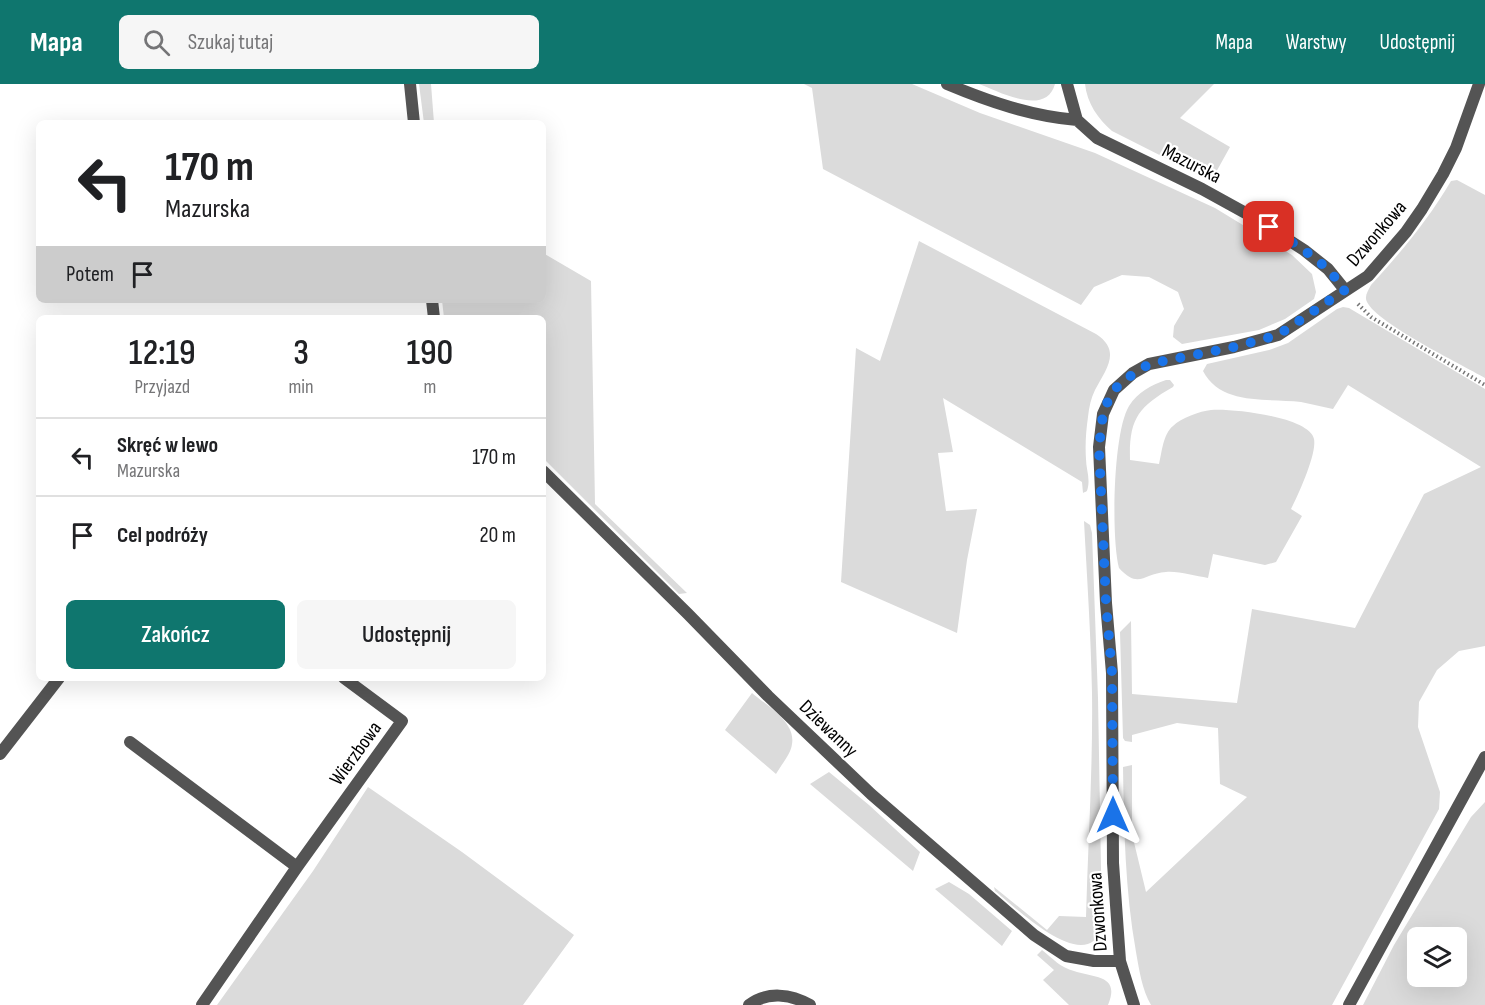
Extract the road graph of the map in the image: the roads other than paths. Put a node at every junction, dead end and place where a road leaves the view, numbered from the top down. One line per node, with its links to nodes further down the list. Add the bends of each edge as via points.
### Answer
1 (410, 84): 5 (street)
2 (947, 84): 6 (street, via 1009,108)
3 (1067, 84): 6 (street)
4 (1479, 84): 7 (street, Dzwonkowa, via 1456,148 1422,209 1368,276)
5 (414, 120)
6 (1077, 120): 7 (street, Mazurska, via 1097,138 1251,216 1304,250 1328,269)
7 (1345, 290): 15 (street, Dzwonkowa, via 1272,337 1149,364 1120,383 1103,414 1099,447 1112,673 1113,863)
8 (546, 474): 15 (street, Dziewanny, via 871,794 1034,935 1066,956)
9 (57, 681): 12 (street)
10 (348, 681): 14 (street, Wierzbowa, via 402,721)
11 (130, 742): 14 (street)
12 (0, 754)
13 (1485, 757): 20 (street)
14 (297, 867): 16 (street, Wierzbowa)
15 (1120, 961): 19 (street, Dzwonkowa)
16 (202, 1005)
17 (749, 1005): 18 (street, via 772,995)
18 (810, 1005)
19 (1134, 1005)
20 (1349, 1005)

